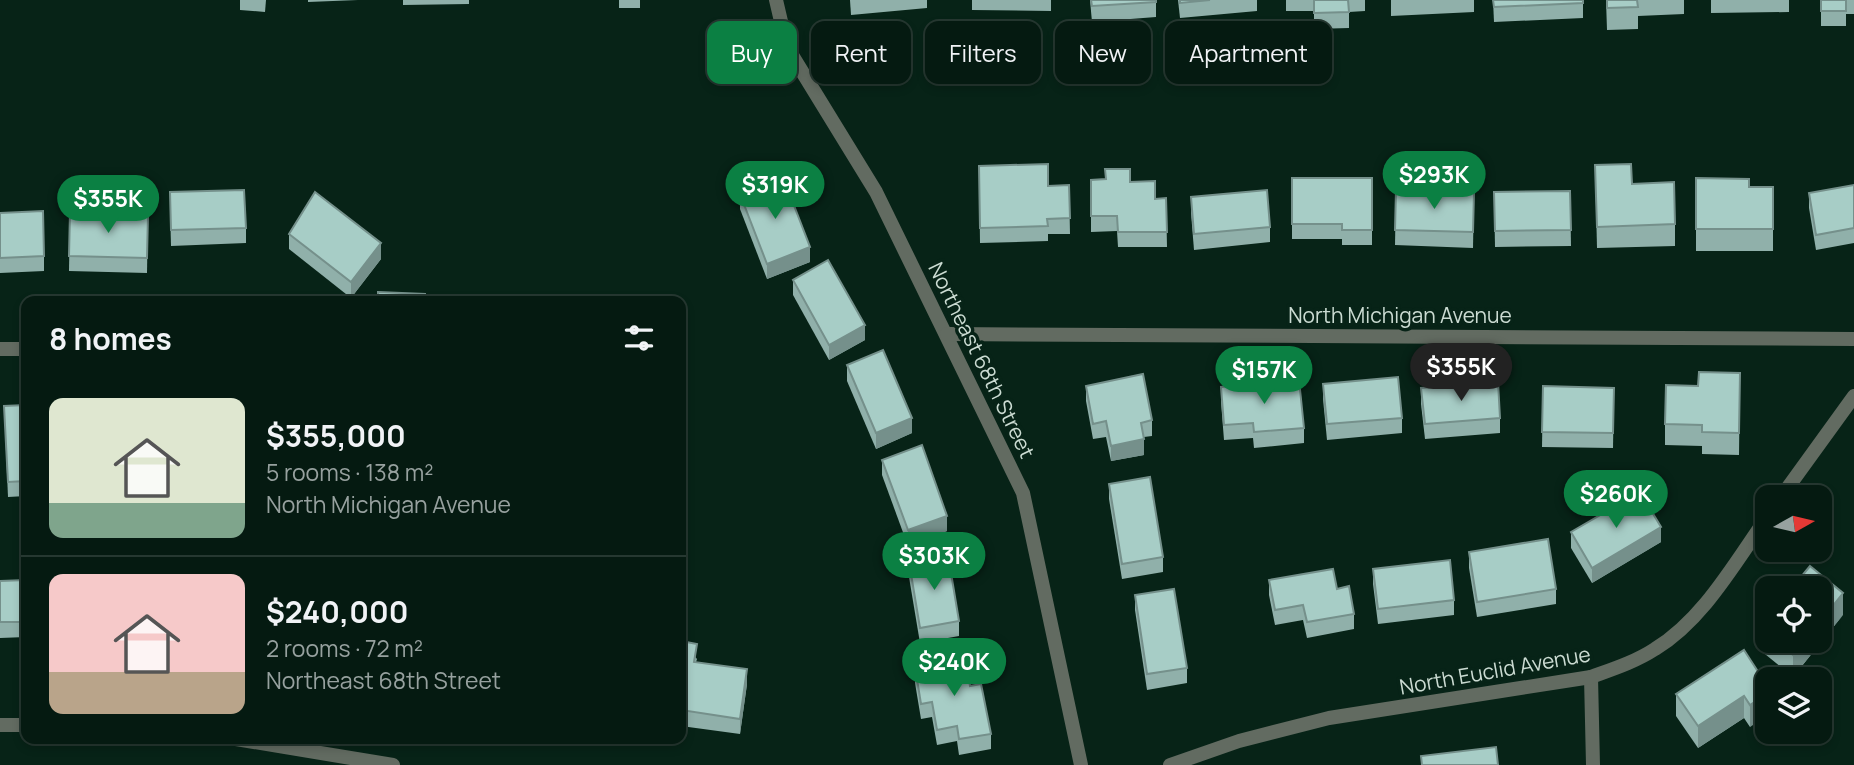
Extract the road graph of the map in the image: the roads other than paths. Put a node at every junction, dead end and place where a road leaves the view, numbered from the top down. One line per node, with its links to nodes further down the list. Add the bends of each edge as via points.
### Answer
1 (776, 0): 2 (street, Northeast 68th Street, via 787,47 876,192)
2 (947, 334): 3 (street, North Michigan Avenue); 14 (street, Northeast 68th Street, via 1023,493)
3 (1854, 339)
4 (0, 349): 5 (street)
5 (21, 349)
6 (1854, 396): 7 (street)
7 (1790, 485)
8 (1755, 534): 9 (street, North Euclid Avenue, via 1686,624 1658,648)
9 (1591, 677): 15 (street, North Euclid Avenue, via 1329,718); 16 (street)
10 (0, 724): 11 (street)
11 (21, 725)
12 (279, 744): 13 (street)
13 (393, 765)
14 (1081, 765)
15 (1170, 765)
16 (1593, 765)

